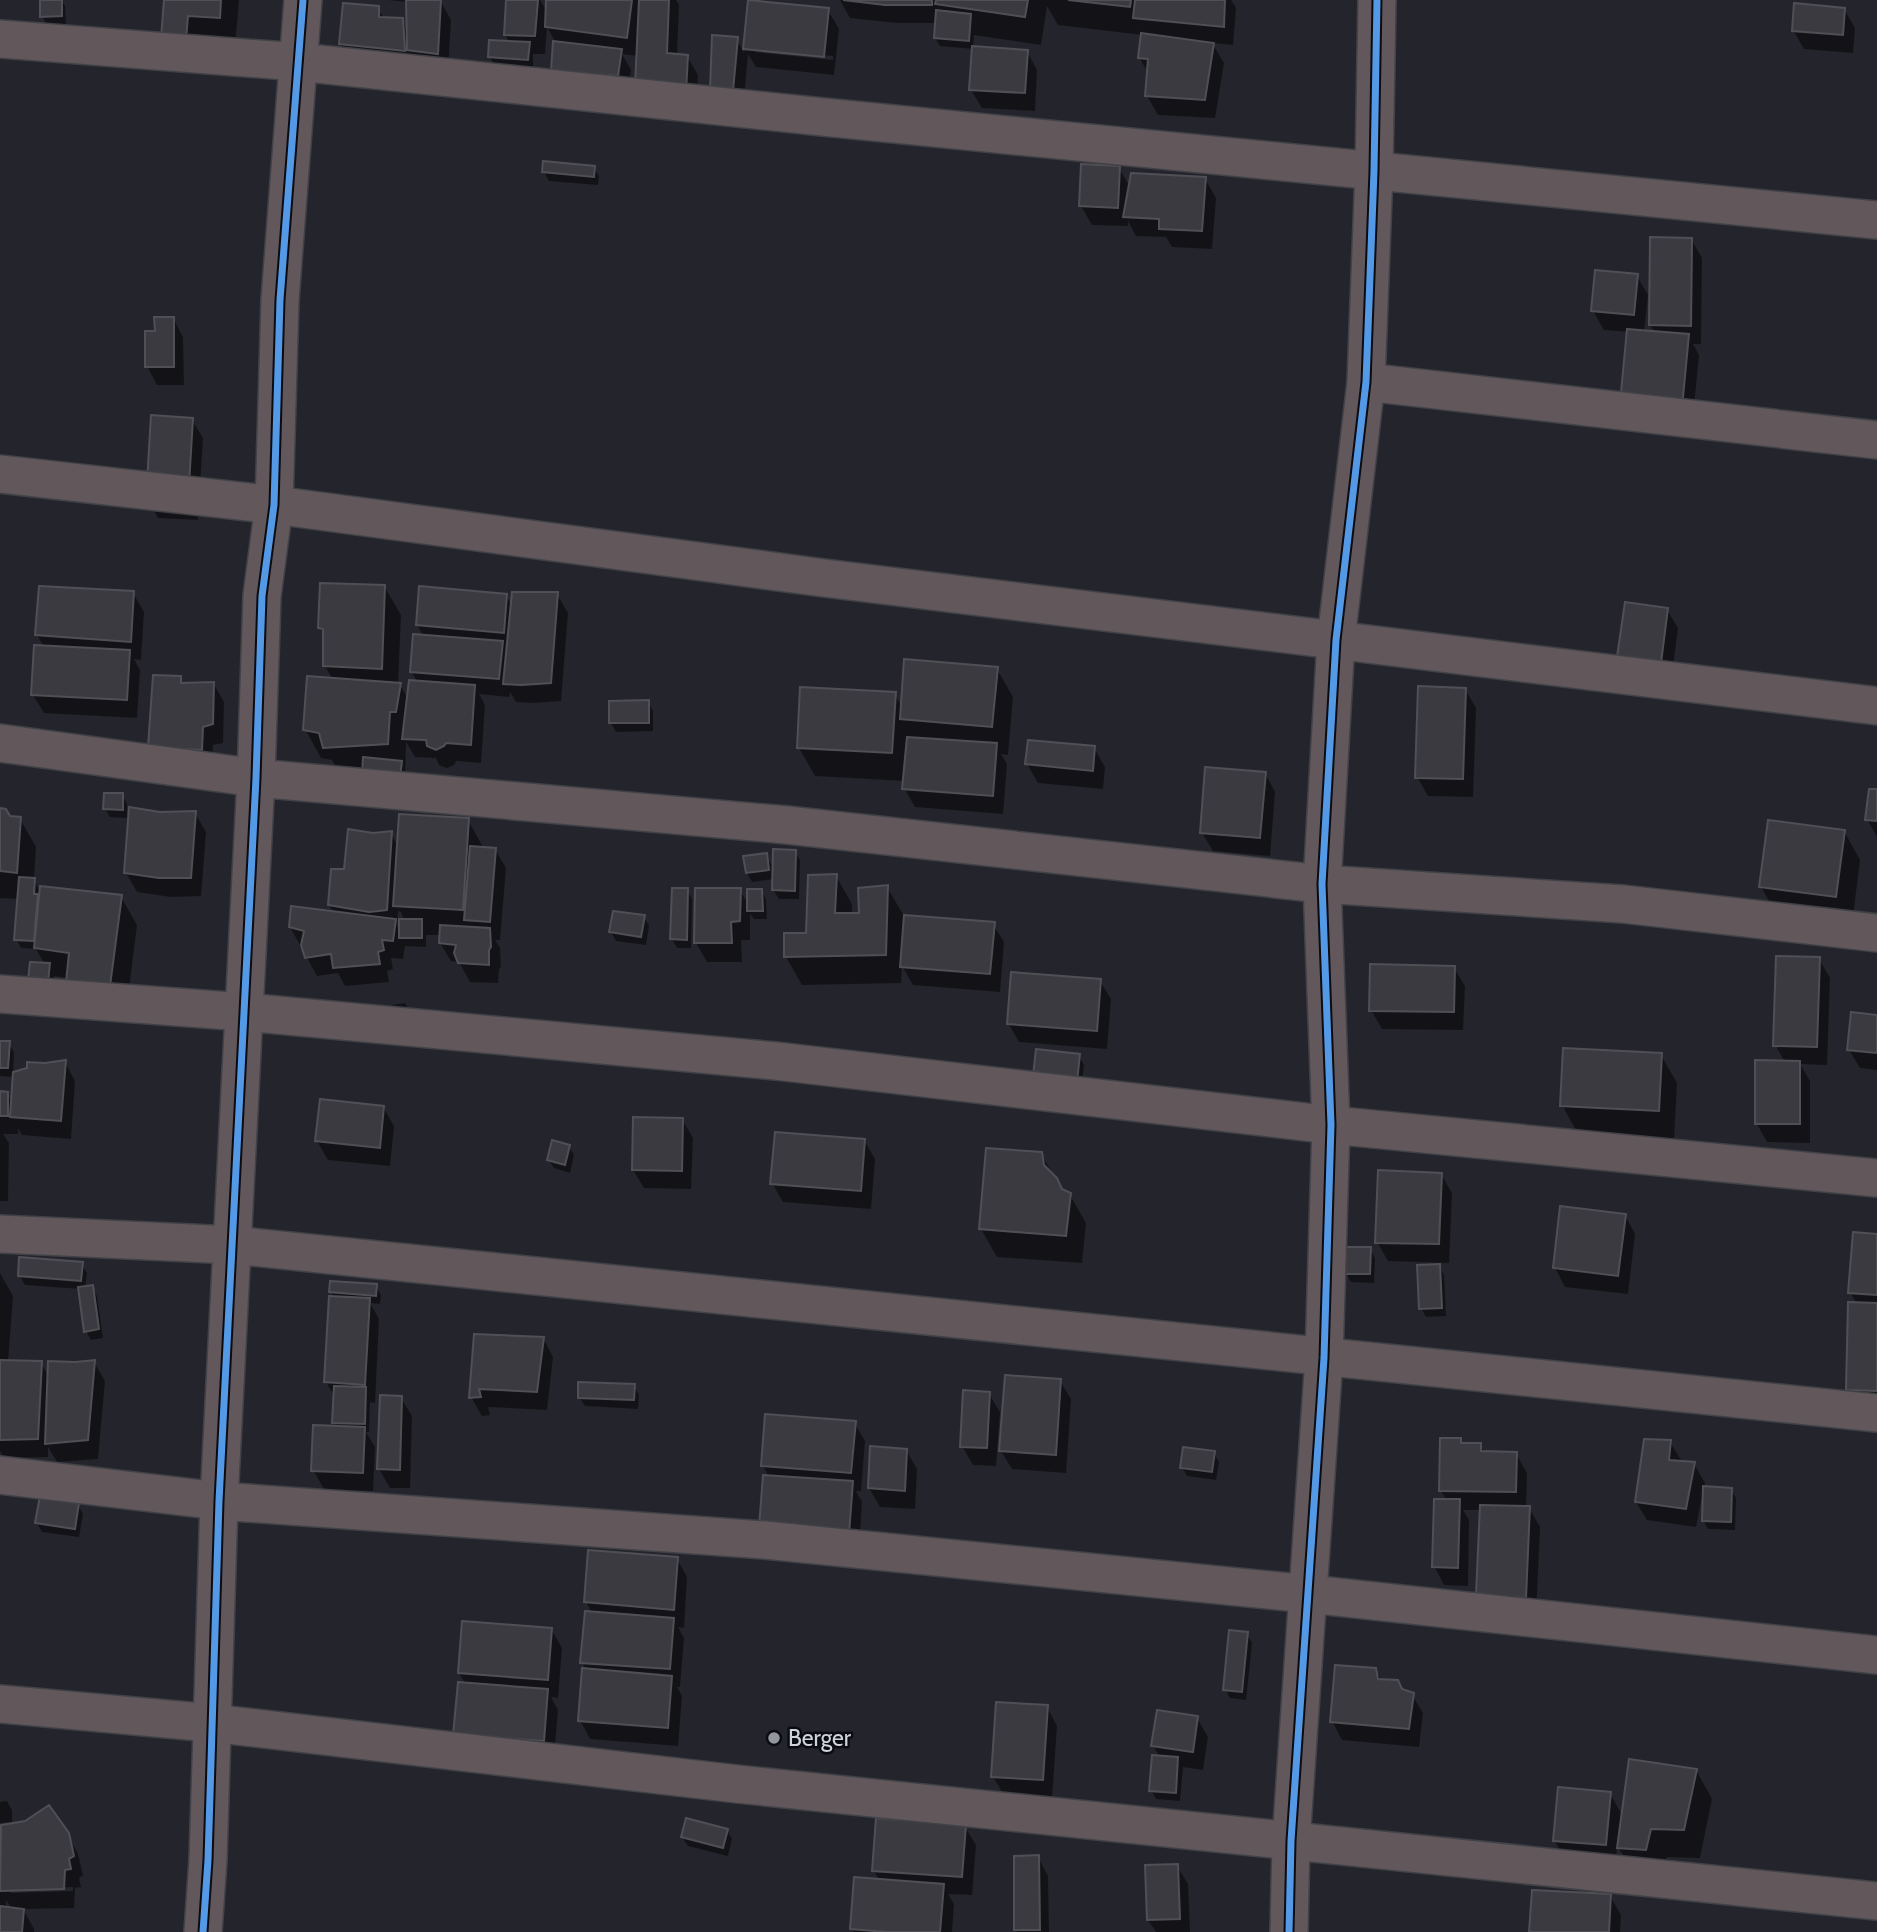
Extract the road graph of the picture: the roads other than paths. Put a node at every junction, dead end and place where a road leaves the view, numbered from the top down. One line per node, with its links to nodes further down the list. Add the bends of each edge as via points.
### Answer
1 (303, 0): 4 (street)
2 (1377, 0): 5 (street)
3 (0, 38): 4 (street)
4 (299, 62): 5 (street); 10 (street, via 280,300)
5 (1374, 171): 6 (street); 7 (street)
6 (1877, 219)
7 (1366, 382): 8 (street); 11 (street)
8 (1877, 440)
9 (0, 474): 10 (street)
10 (274, 505): 11 (street, via 810,577); 14 (street, via 262,596)
11 (1336, 640): 12 (street); 15 (street)
12 (1877, 706)
13 (0, 743): 14 (street)
14 (256, 778): 15 (street, via 787,825); 18 (street)
15 (1322, 884): 16 (street, via 1623,904); 19 (street)
16 (1877, 933)
17 (0, 994): 18 (street)
18 (244, 1013): 19 (street, via 776,1061); 22 (street)
19 (1331, 1125): 20 (street); 23 (street)
20 (1877, 1178)
21 (0, 1234): 22 (street)
22 (232, 1245): 23 (street); 26 (street)
23 (1324, 1358): 24 (street); 27 (street)
24 (1877, 1413)
25 (0, 1475): 26 (street)
26 (219, 1501): 27 (street, via 765,1540); 30 (street)
27 (1309, 1594): 28 (street); 31 (street)
28 (1877, 1655)
29 (0, 1704): 30 (street)
30 (211, 1723): 31 (street); 33 (street)
31 (1291, 1841): 32 (street); 34 (street)
32 (1877, 1901)
33 (203, 1932)
34 (1289, 1932)

